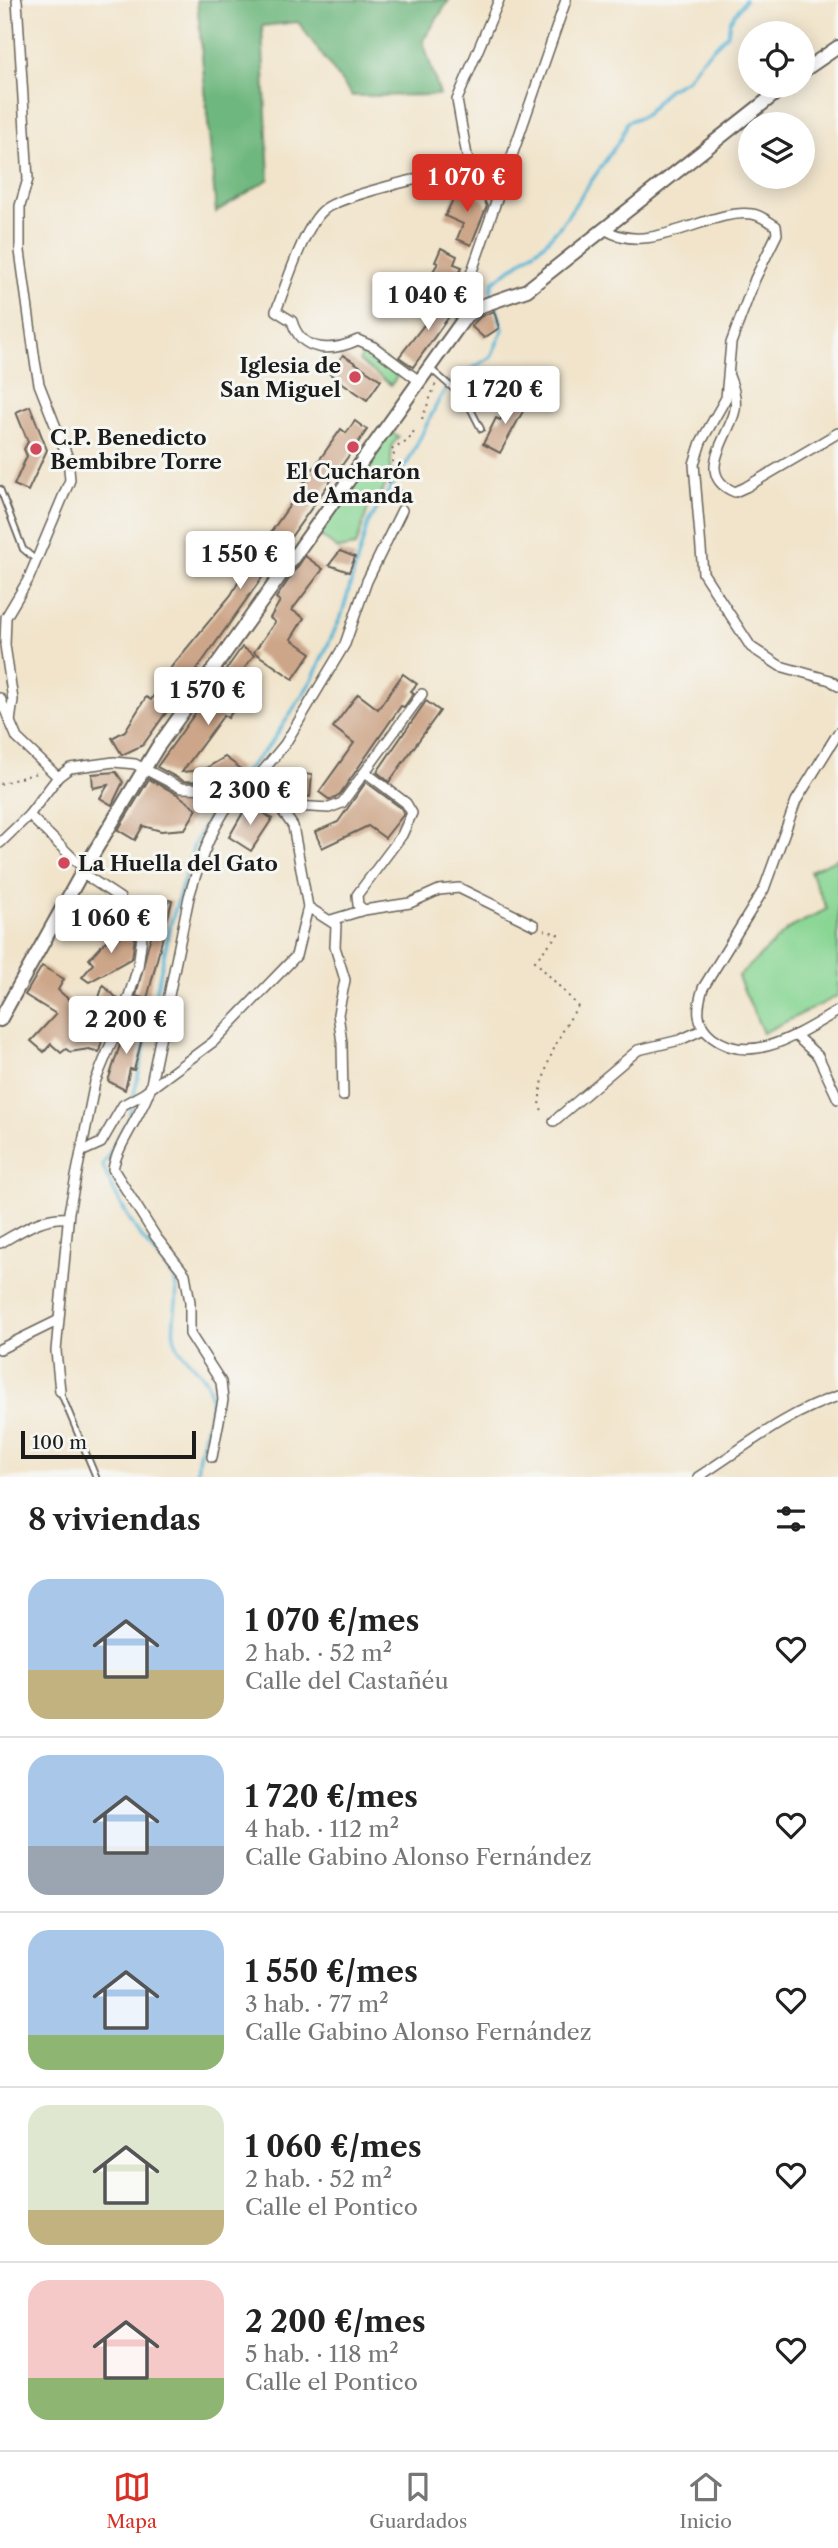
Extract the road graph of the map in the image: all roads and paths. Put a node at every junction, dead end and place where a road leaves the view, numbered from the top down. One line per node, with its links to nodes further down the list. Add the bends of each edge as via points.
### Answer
1 (17, 0): 22 (street, via 28,179 20,206 20,251 39,384 70,472 67,490)
2 (499, 0): 7 (street, via 457,100)
3 (566, 0): 8 (street)
4 (838, 47): 5 (street)
5 (815, 63)
6 (770, 98): 9 (street)
7 (471, 178): 8 (street); 14 (street, via 454,174 427,177 325,208 306,236 276,312 292,321 295,334 304,343 327,349 358,340)
8 (496, 199): 10 (street, via 463,297)
9 (606, 230): 10 (street, via 527,290); 12 (street, via 638,237 669,234 751,214 776,226 777,234 731,343)
10 (466, 316): 11 (street)
11 (428, 366): 13 (lane); 14 (street)
12 (728, 373): 18 (street, via 736,402 714,463 717,479 726,488 735,492 746,487); 23 (street, via 726,398 694,464 703,573 751,647 780,666)
13 (439, 375): 15 (path); 16 (lane, via 466,400)
14 (418, 380): 29 (street)
15 (422, 419)
16 (481, 429)
17 (414, 431): 20 (path, via 408,441 391,450 389,483)
18 (838, 433)
19 (0, 489): 22 (lane, via 23,549)
20 (400, 490)
21 (402, 510): 33 (street, via 367,581 345,644 285,744)
22 (37, 560): 26 (street, via 6,617 13,700)
23 (838, 686)
24 (422, 694): 30 (street)
25 (0, 698): 26 (street)
26 (10, 722): 28 (street, via 17,738)
27 (838, 733): 44 (street, via 796,801 764,889 703,988 698,1006)
28 (46, 767): 31 (street); 32 (path, via 37,775)
29 (144, 769): 31 (street, via 114,762 81,765); 33 (street, via 181,788); 37 (street)
30 (365, 772): 34 (street, via 342,803 329,808); 39 (street, via 406,803 412,813 402,835 357,895)
31 (58, 777): 35 (street)
32 (0, 784)
33 (241, 790): 34 (street, via 259,790); 46 (street, via 214,831 188,897)
34 (278, 805): 38 (street, via 293,826)
35 (29, 815): 36 (street); 37 (street)
36 (0, 843)
37 (83, 871): 43 (street); 50 (street, via 120,898 142,936 123,1015 95,1082)
38 (308, 907): 40 (street); 46 (street, via 296,956 213,1042)
39 (364, 910): 40 (street); 41 (street, via 410,903 439,890 459,888)
40 (331, 920): 47 (street, via 336,925 335,947 345,980 338,1014)
41 (534, 925): 49 (path, via 558,934 535,961 578,1006 557,1035 540,1089 539,1107)
42 (838, 1012): 45 (street)
43 (0, 1020)
44 (704, 1029): 45 (street, via 725,1046 744,1050); 49 (street, via 638,1050)
45 (795, 1035): 48 (street, via 818,1056)
46 (146, 1092): 50 (street, via 123,1105 100,1143); 57 (street, via 144,1108 113,1169 185,1274 190,1334 221,1382 223,1401)
47 (342, 1096)
48 (838, 1098)
49 (554, 1121)
50 (83, 1151): 51 (street)
51 (68, 1217): 52 (street, via 36,1223); 53 (street)
52 (0, 1243)
53 (57, 1321): 54 (street); 55 (street)
54 (0, 1349)
55 (60, 1391): 58 (lane)
56 (838, 1396): 59 (street, via 768,1427)
57 (212, 1457)
58 (96, 1477)
59 (698, 1477)

